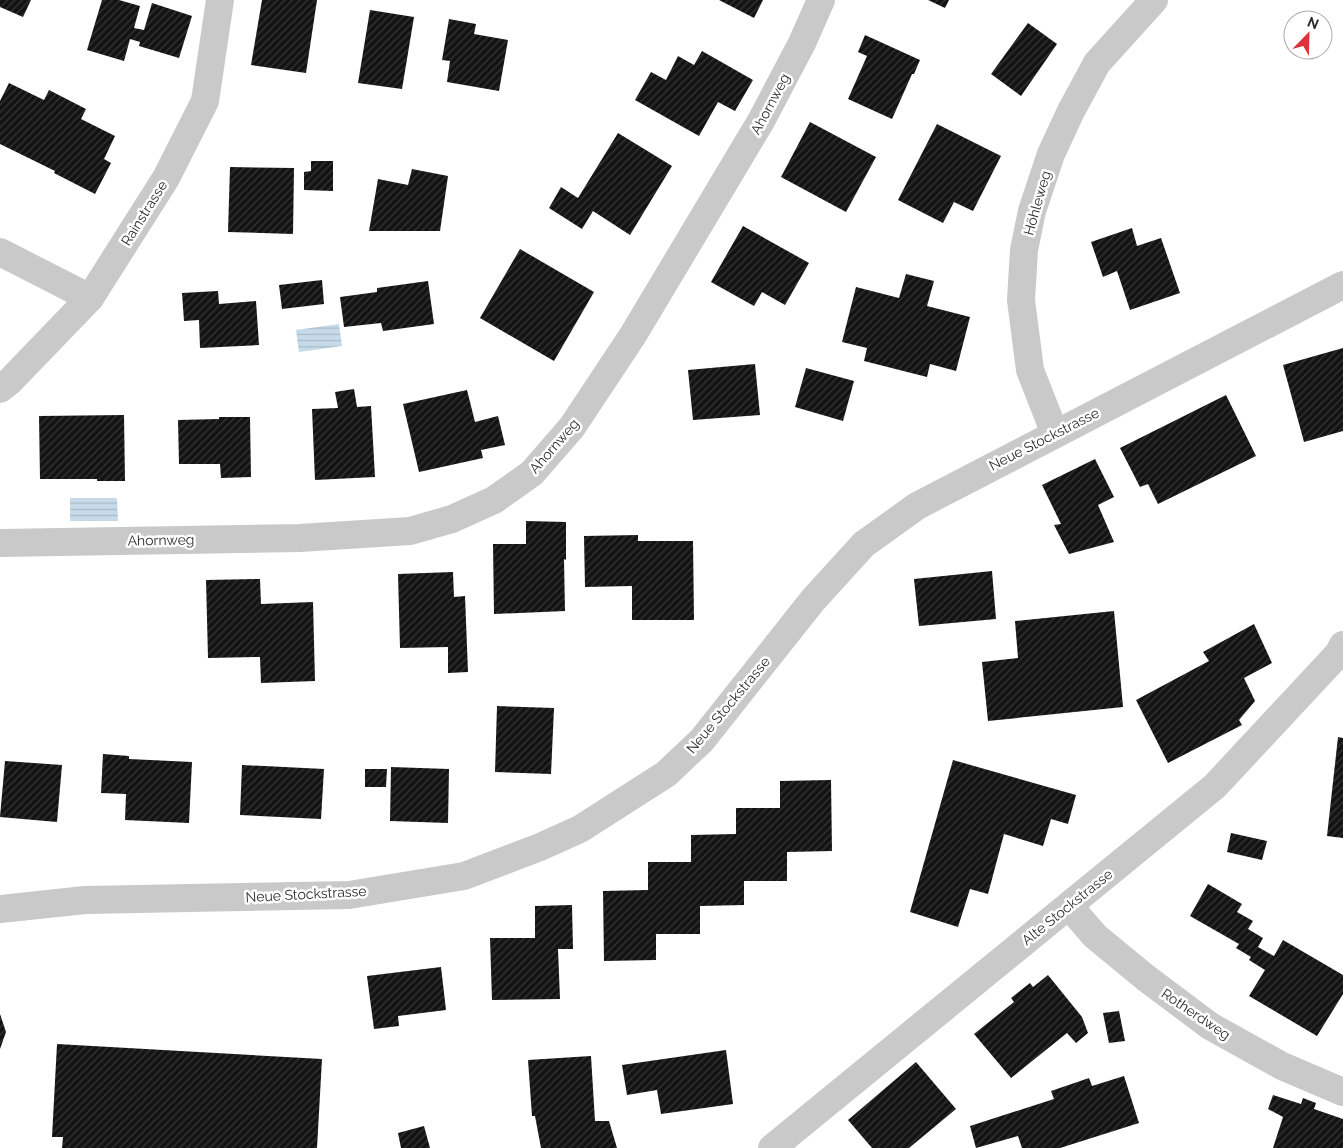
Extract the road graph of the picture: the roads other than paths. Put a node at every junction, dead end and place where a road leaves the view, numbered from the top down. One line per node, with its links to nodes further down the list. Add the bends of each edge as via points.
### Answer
1 (220, 0): 6 (street, Rainstrasse, via 205,101 166,178)
2 (821, 0): 9 (street, Ahornweg, via 762,121 633,335 572,427 532,473 494,500 452,519 410,531 300,538)
3 (1154, 0): 8 (street, Höhleweg, via 1097,64 1051,154 1032,210 1024,250 1021,300 1030,370)
4 (0, 252): 6 (street)
5 (1343, 285): 8 (street, Neue Stockstrasse)
6 (90, 298): 7 (street, Rainstrasse)
7 (0, 389)
8 (1055, 434): 12 (street, Neue Stockstrasse, via 916,506 864,544 813,600 702,740 666,774 580,829 464,876 349,895 85,900)
9 (0, 543)
10 (1341, 652): 11 (street, Alte Stockstrasse, via 1215,786)
11 (1069, 906): 13 (street, Rotherdweg, via 1095,936 1210,1026 1282,1066); 14 (street, Alte Stockstrasse)
12 (0, 909)
13 (1343, 1092)
14 (772, 1148)

